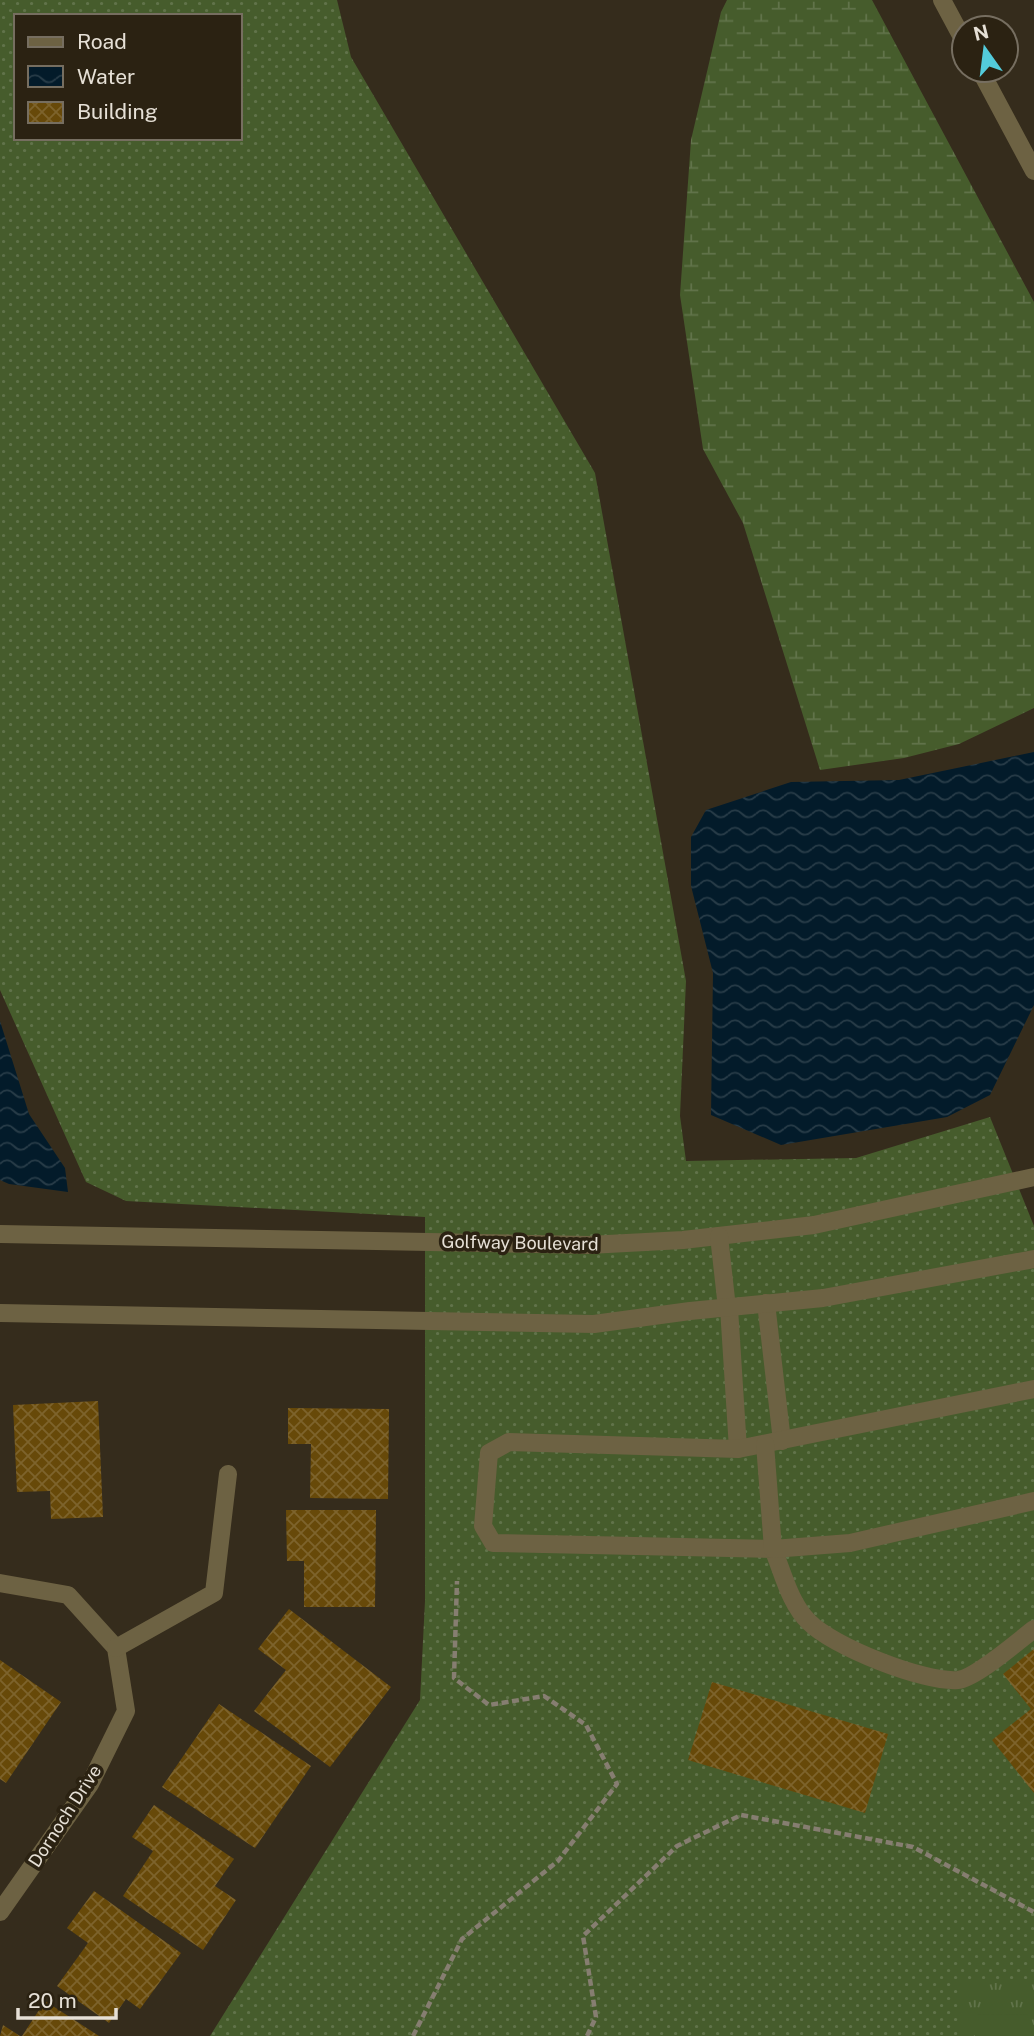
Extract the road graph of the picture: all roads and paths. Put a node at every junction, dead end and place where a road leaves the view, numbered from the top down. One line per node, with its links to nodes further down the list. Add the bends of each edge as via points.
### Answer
1 (987, 84): 2 (street)
2 (1034, 171)
3 (1034, 1177): 5 (street, Golfway Boulevard, via 814,1225)
4 (0, 1234): 5 (street, Golfway Boulevard, via 589,1245)
5 (719, 1236): 8 (street)
6 (1034, 1259): 7 (street, via 823,1298)
7 (766, 1303): 8 (street); 11 (street)
8 (728, 1308): 9 (street, via 594,1324); 12 (street)
9 (0, 1313)
10 (1034, 1389): 11 (street)
11 (773, 1443): 12 (street); 15 (street)
12 (738, 1449): 15 (street, via 509,1442 489,1453 483,1526 493,1544)
13 (228, 1474): 19 (street, via 214,1593)
14 (1034, 1501): 15 (street, via 850,1543)
15 (773, 1549): 18 (street, via 792,1597 808,1622 841,1646 926,1676 960,1680)
16 (457, 1581): 22 (path, via 454,1678 489,1704 544,1696 586,1725 617,1784 558,1861 462,1939)
17 (0, 1583): 19 (street, via 68,1595)
18 (1034, 1629)
19 (116, 1648): 20 (street, Dornoch Drive, via 126,1711 90,1784)
20 (0, 1912)
21 (1034, 1912): 23 (path, via 914,1847 741,1815 677,1846 583,1936 596,2017)
22 (413, 2036)
23 (587, 2036)

